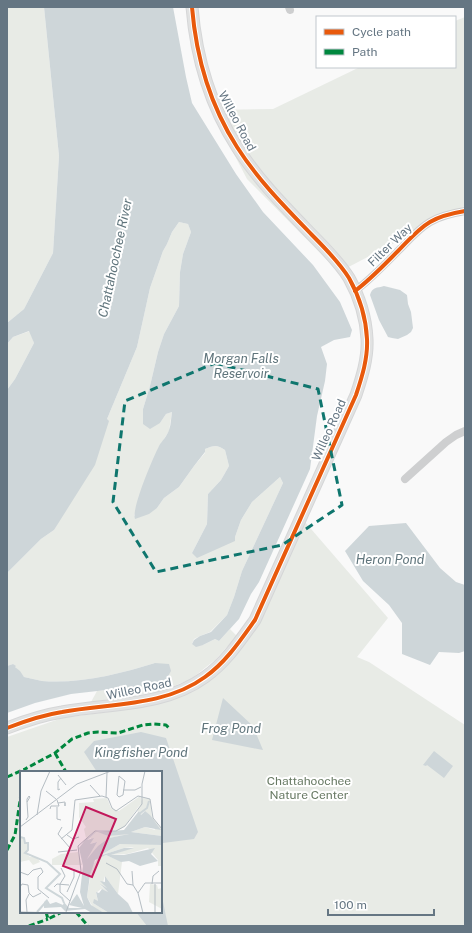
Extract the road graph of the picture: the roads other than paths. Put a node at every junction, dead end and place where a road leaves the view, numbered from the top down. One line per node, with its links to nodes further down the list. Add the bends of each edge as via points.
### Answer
1 (192, 7): 3 (street, Willeo Road, via 194,31 204,76 212,100 230,135 272,193 344,270)
2 (465, 211): 3 (street, Filter Way, via 437,218 426,224)
3 (355, 291): 6 (street, Willeo Road, via 364,316 368,339 361,381 255,620 233,650 205,677 168,695 45,715)
4 (465, 431): 5 (street, via 446,442)
5 (405, 479)
6 (7, 728)

